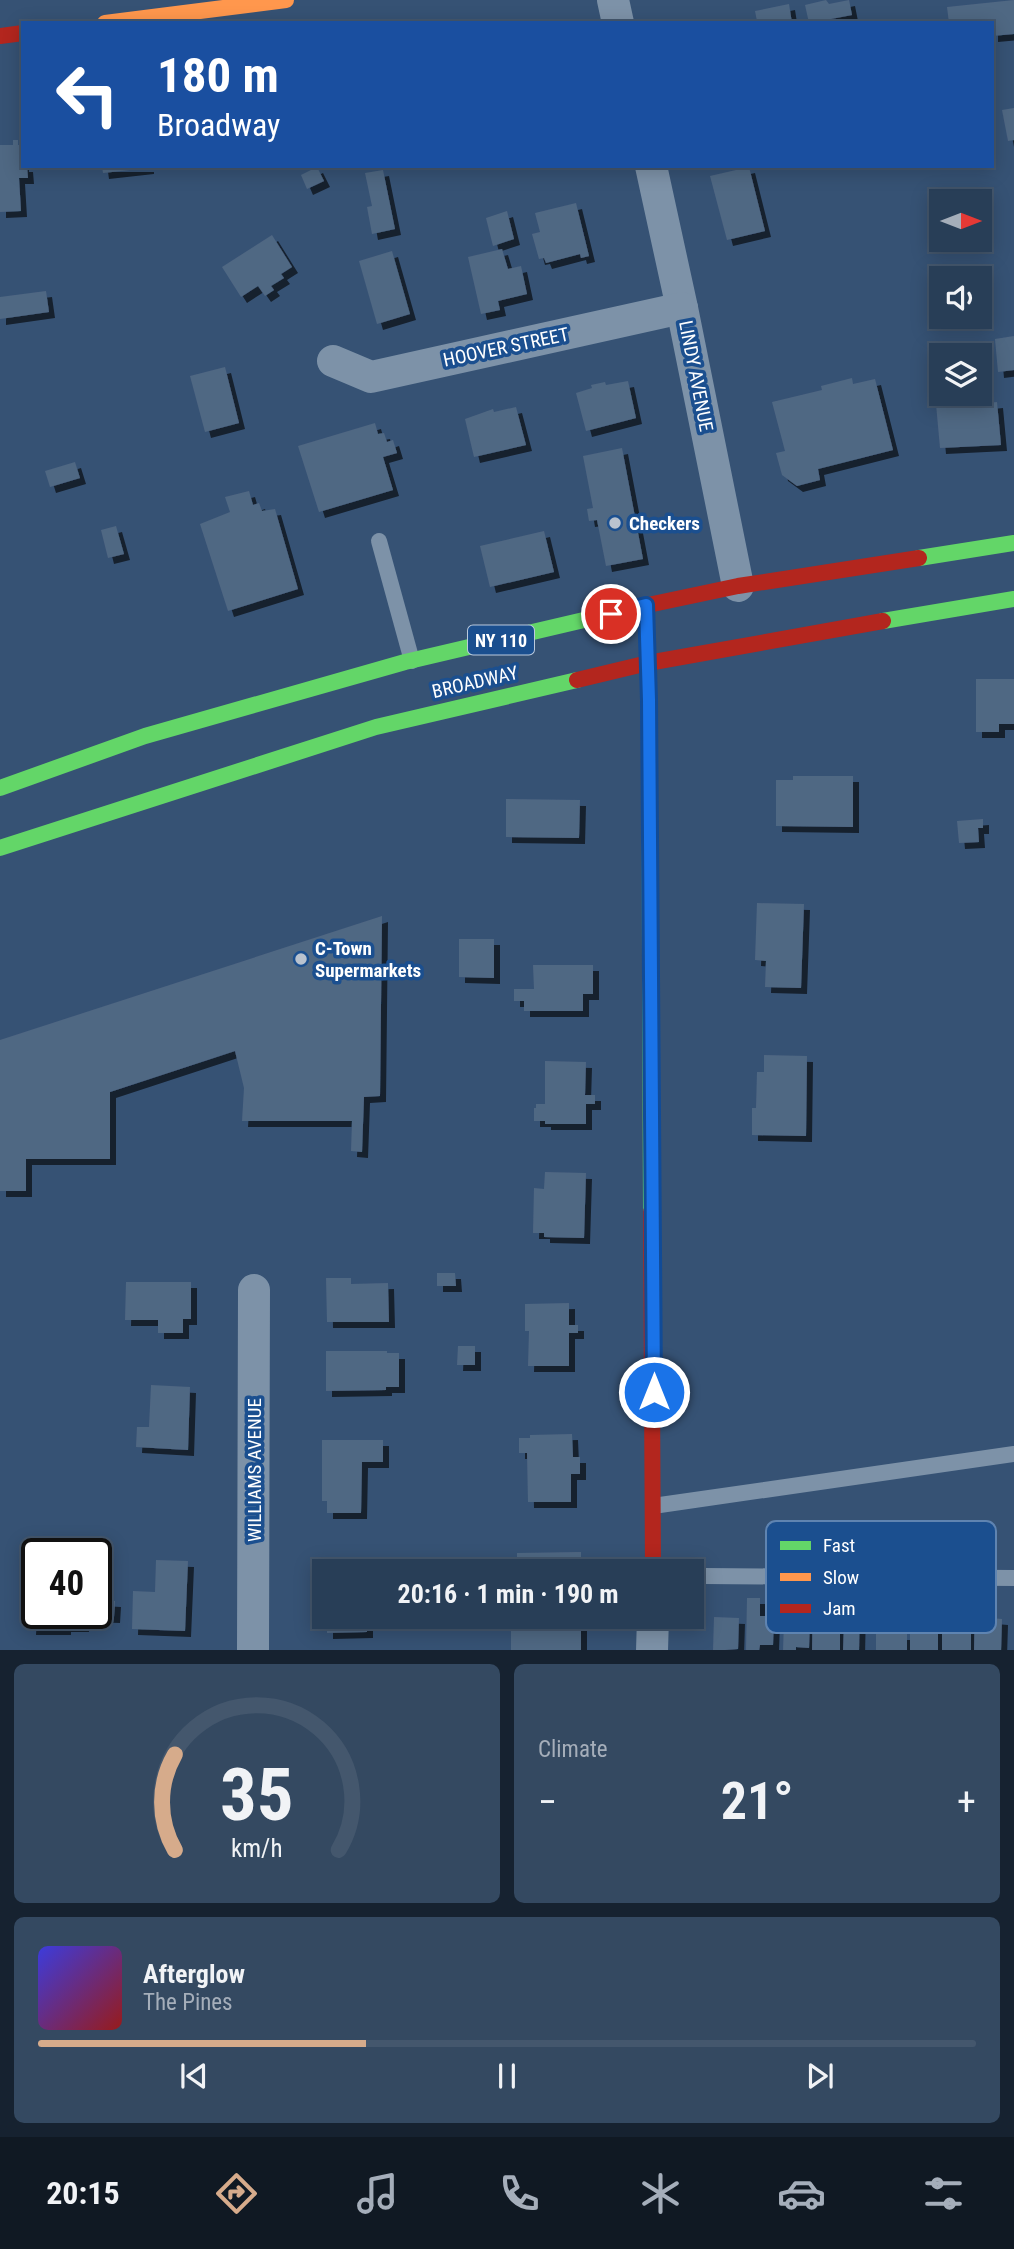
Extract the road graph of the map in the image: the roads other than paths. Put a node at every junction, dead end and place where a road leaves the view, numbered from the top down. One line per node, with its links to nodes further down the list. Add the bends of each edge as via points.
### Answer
1 (286, 0): 3 (main road)
2 (613, 0): 4 (street)
3 (121, 21)
4 (618, 21)
5 (21, 33): 6 (main road)
6 (0, 36)
7 (650, 168): 8 (street, LINDY AVENUE)
8 (682, 308): 9 (street, HOOVER STREET, via 371,377); 12 (street, LINDY AVENUE)
9 (332, 360)
10 (379, 541): 15 (lane)
11 (1014, 543): 12 (main road, BROADWAY / NY 110)
12 (738, 586): 14 (main road, BROADWAY / NY 110)
13 (1014, 599): 16 (main road, BROADWAY)
14 (646, 605): 15 (main road, BROADWAY / NY 110); 16 (main road)
15 (412, 661): 17 (main road, BROADWAY / NY 110, via 145,736)
16 (648, 663): 18 (main road, BROADWAY, via 376,727); 21 (main road)
17 (0, 788)
18 (0, 848)
19 (254, 1290): 28 (street, WILLIAMS AVENUE)
20 (1014, 1454): 21 (lane)
21 (653, 1506): 22 (main road)
22 (653, 1559)
23 (704, 1576): 24 (lane)
24 (766, 1576)
25 (996, 1578): 26 (lane)
26 (1014, 1578)
27 (653, 1629): 29 (street)
28 (253, 1650)
29 (652, 1650)

